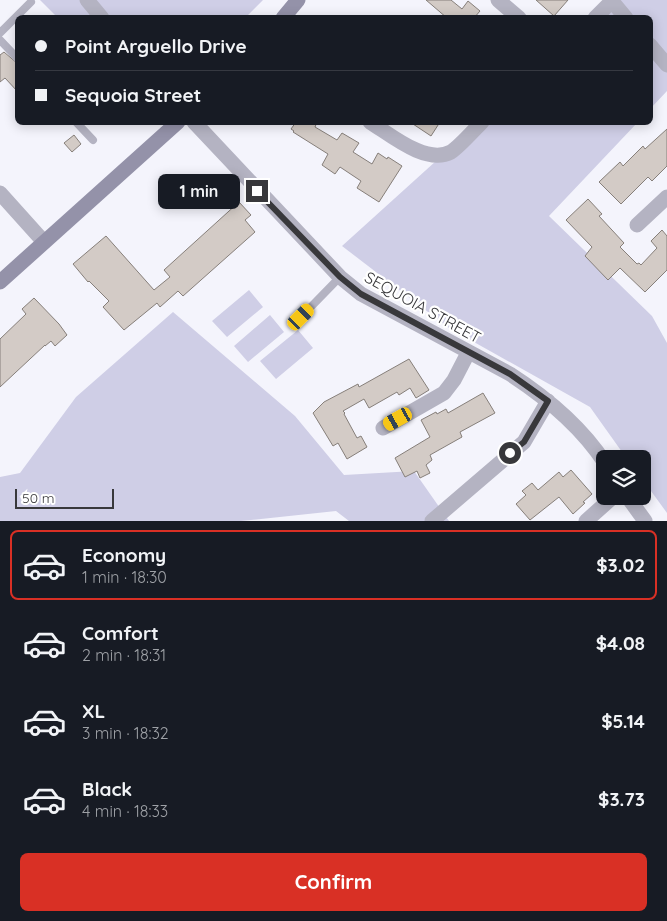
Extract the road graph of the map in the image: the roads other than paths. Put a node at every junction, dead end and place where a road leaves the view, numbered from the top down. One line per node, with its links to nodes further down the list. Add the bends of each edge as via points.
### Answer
1 (87, 0): 7 (street)
2 (298, 0): 8 (street)
3 (498, 0): 9 (street)
4 (612, 0): 10 (street); 11 (street)
5 (31, 2): 6 (lane)
6 (18, 15)
7 (100, 15)
8 (286, 15)
9 (516, 15)
10 (598, 15)
11 (624, 15)
12 (15, 18): 13 (lane)
13 (0, 33)
14 (0, 40): 16 (lane)
15 (653, 49): 17 (street)
16 (15, 56)
17 (667, 65)
18 (79, 125): 23 (lane)
19 (175, 125): 27 (street)
20 (197, 125): 28 (street, SEQUOIA STREET)
21 (375, 125): 22 (street, via 416,151 432,156 451,152)
22 (479, 125)
23 (93, 140)
24 (0, 193): 27 (street)
25 (667, 197): 26 (street)
26 (637, 225)
27 (44, 242): 29 (street)
28 (340, 277): 30 (lane); 31 (street, SEQUOIA STREET, via 361,294)
29 (0, 282)
30 (301, 317)
31 (468, 353): 32 (street, SEQUOIA STREET, via 510,374); 33 (street, via 444,393)
32 (548, 401): 34 (street, SEQUOIA STREET); 37 (street, via 524,442)
33 (382, 428)
34 (597, 450)
35 (604, 505): 38 (street)
36 (633, 505): 39 (street)
37 (432, 521)
38 (586, 521)
39 (645, 521)

